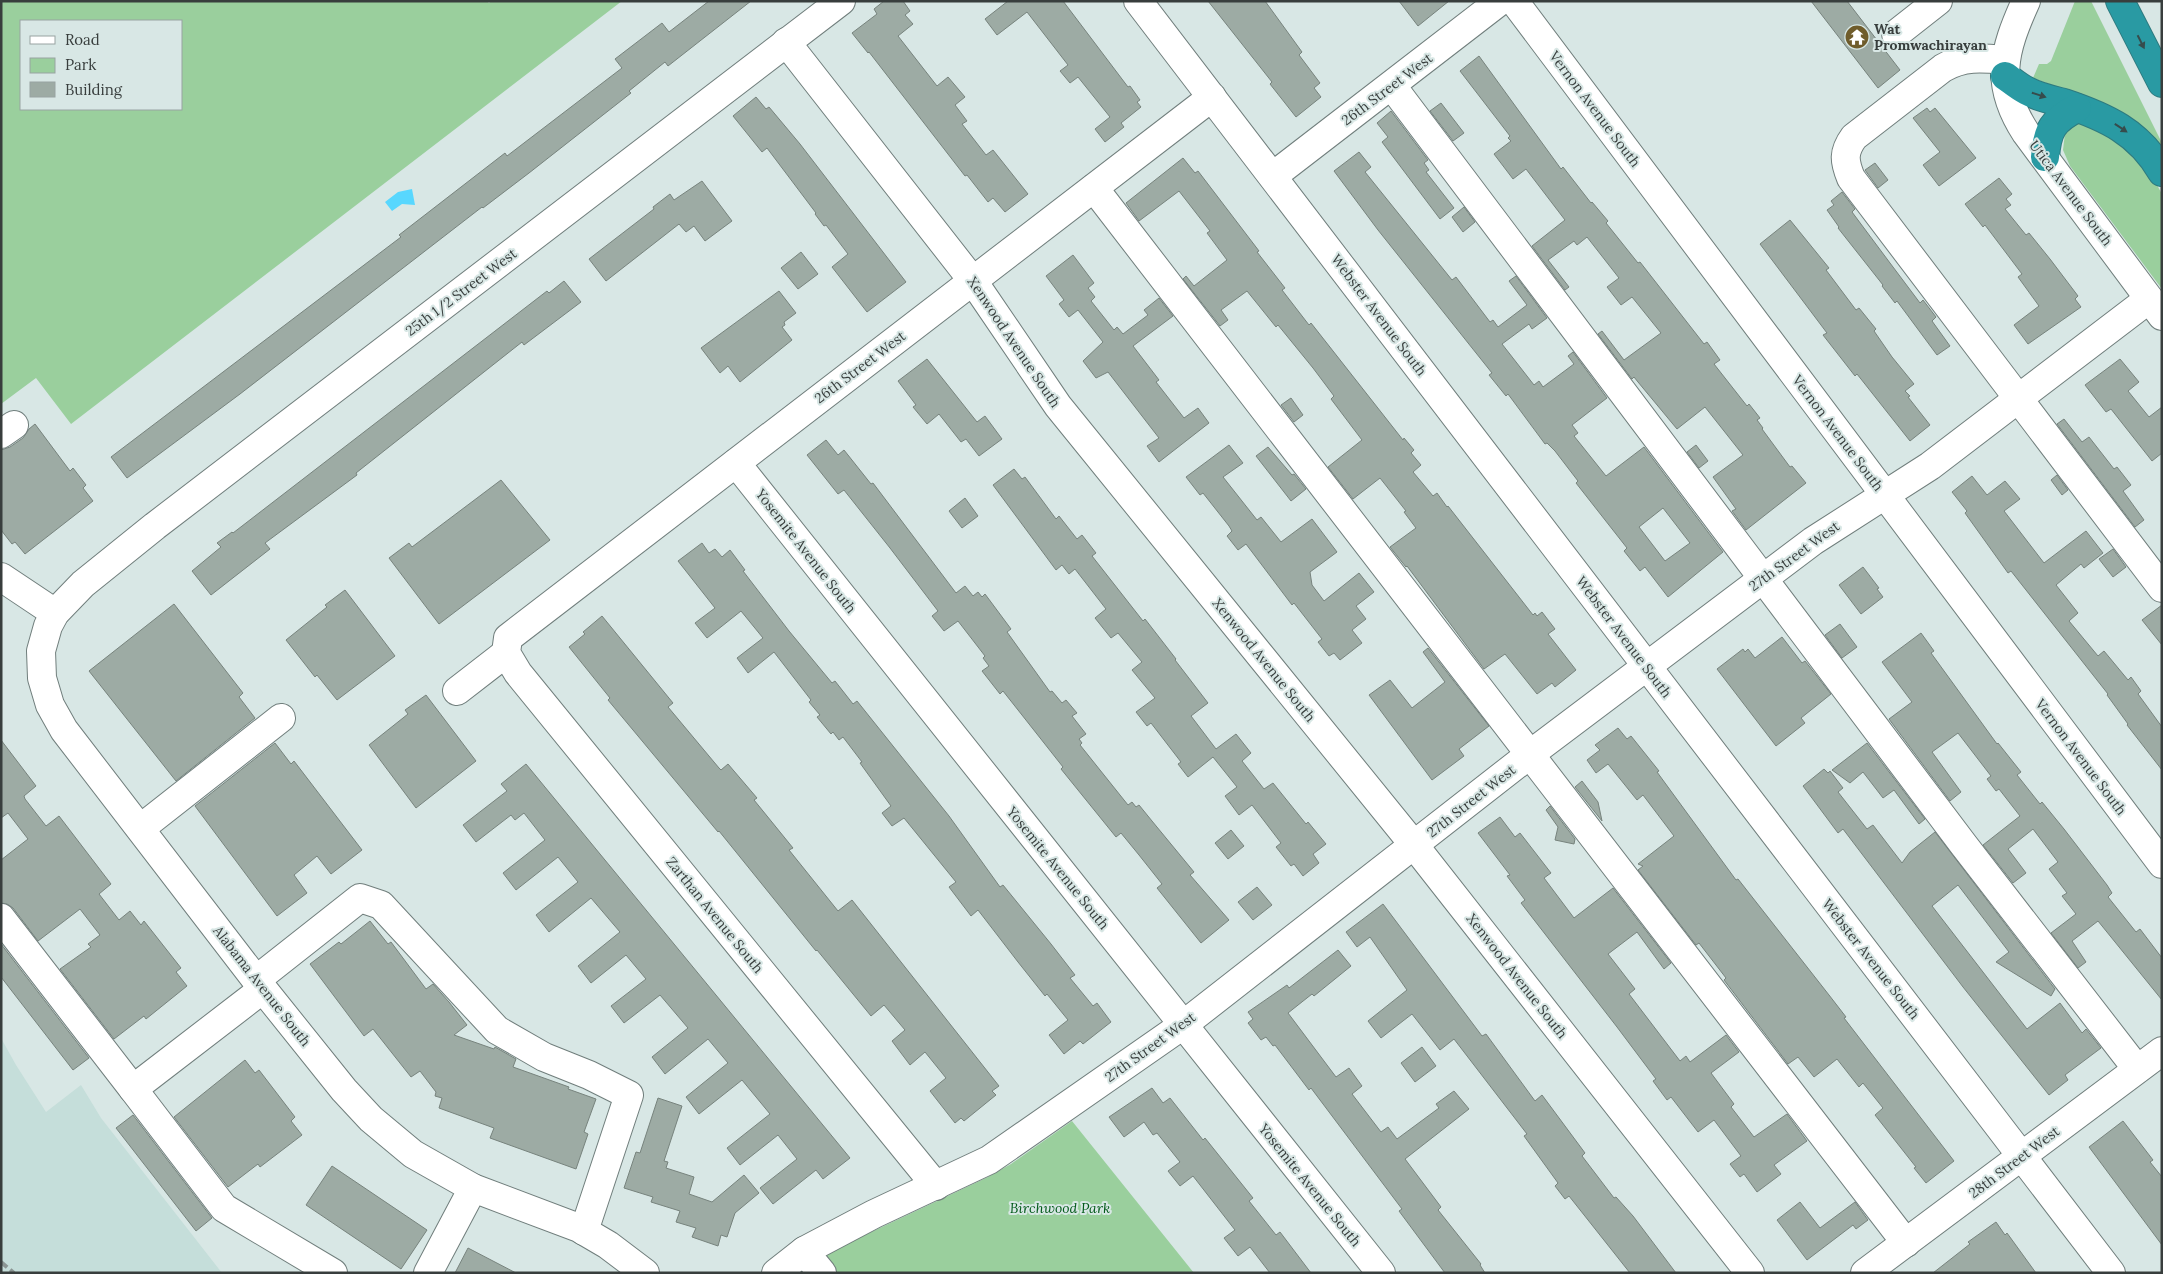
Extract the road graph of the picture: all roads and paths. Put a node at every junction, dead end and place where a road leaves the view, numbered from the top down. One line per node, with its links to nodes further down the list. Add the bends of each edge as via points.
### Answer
1 (841, 1): 9 (street, 25th 1/2 Street West)
2 (1138, 1): 13 (street, Webster Avenue South)
3 (1500, 1): 12 (street, 26th Street West)
4 (1514, 1): 23 (street, Vernon Avenue South)
5 (1938, 1): 8 (street)
6 (2026, 1): 10 (street, via 2011,32)
7 (2120, 1): 11 (highway, one-way to 11)
8 (1896, 34)
9 (786, 42): 19 (street, Xenwood Avenue South); 26 (street, 25th 1/2 Street West)
10 (2005, 68): 14 (highway, one-way to 14, via 2028,92); 15 (street, Utica Avenue South, via 2010,104); 21 (street, via 1967,58 1943,68 1854,138 1845,153 1845,164 1851,178)
11 (2162, 83)
12 (1392, 86): 17 (street, 26th Street West); 25 (street)
13 (1212, 97): 17 (street, Webster Avenue South); 18 (street, 26th Street West)
14 (2077, 108): 15 (highway, via 2061,116 2051,128); 16 (highway, one-way to 16, via 2092,112 2127,132)
15 (2045, 158): 20 (street, Utica Avenue South)
16 (2162, 172)
17 (1273, 176): 30 (street, Webster Avenue South)
18 (1094, 188): 19 (street, 26th Street West); 33 (street)
19 (973, 281): 22 (street, 26th Street West); 35 (street, Xenwood Avenue South, via 1058,406)
20 (2155, 307): 21 (street, 27th Street West)
21 (2018, 399): 23 (street, 27th Street West, via 1930,466); 27 (street)
22 (736, 463): 29 (street, 26th Street West); 39 (street, Yosemite Avenue South)
23 (1884, 495): 25 (street, 27th Street West); 36 (street, Vernon Avenue South)
24 (1, 578): 28 (street)
25 (1763, 578): 30 (street, 27th Street West); 41 (street)
26 (83, 584): 28 (street, Alabama Avenue South)
27 (2162, 588)
28 (55, 613): 34 (street, Alabama Avenue South, via 41,650 42,678 50,705 64,730)
29 (507, 646): 31 (street, 26th Street West); 44 (street, Zarthan Avenue South, via 524,681)
30 (1646, 666): 33 (street, 27th Street West); 43 (street, Webster Avenue South)
31 (457, 691)
32 (281, 718): 34 (street)
33 (1530, 755): 35 (street, 27th Street West); 47 (street)
34 (141, 828): 38 (street, Alabama Avenue South)
35 (1414, 845): 39 (street, 27th Street West); 55 (street, Xenwood Avenue South)
36 (2162, 864)
37 (1, 918): 42 (street)
38 (259, 985): 42 (street); 45 (street, Alabama Avenue South, via 371,1119 413,1154); 46 (street, via 360,898 381,905 497,1030 544,1057 629,1094)
39 (1183, 1025): 44 (street, 27th Street West, via 989,1160); 54 (street, Yosemite Avenue South)
40 (2162, 1051): 41 (street, 28th Street West)
41 (2137, 1069): 43 (street, 28th Street West)
42 (133, 1089): 49 (street, via 224,1208)
43 (2022, 1156): 47 (street, 28th Street West); 57 (street, Webster Avenue South)
44 (936, 1186): 48 (street, 27th Street West)
45 (473, 1188): 46 (street, Alabama Avenue South); 50 (street)
46 (584, 1231): 51 (street, Alabama Avenue South)
47 (1906, 1243): 56 (street, 28th Street West)
48 (804, 1251): 52 (street, 27th Street West); 53 (street)
49 (333, 1273)
50 (428, 1273)
51 (645, 1273)
52 (776, 1273)
53 (822, 1273)
54 (1380, 1273)
55 (1750, 1273)
56 (1866, 1273)
57 (2112, 1273)

